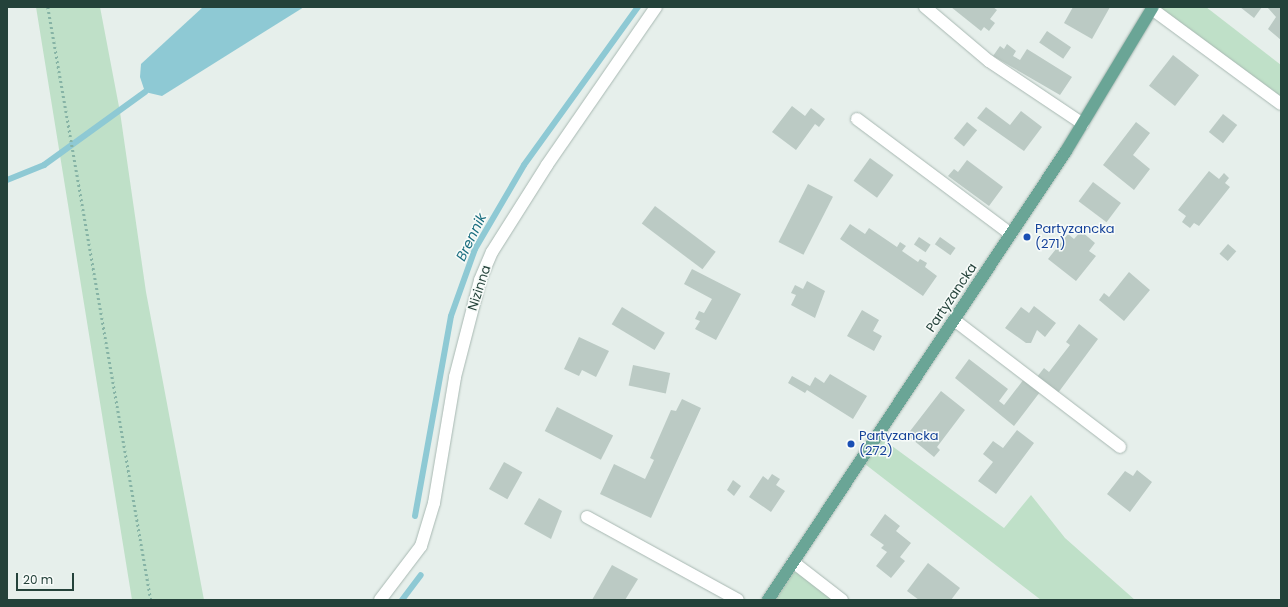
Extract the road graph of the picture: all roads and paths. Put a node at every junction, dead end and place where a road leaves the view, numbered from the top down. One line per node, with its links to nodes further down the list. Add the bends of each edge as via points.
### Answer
1 (48, 7): 13 (path)
2 (656, 7): 14 (street, Nizinna, via 547,165 492,252 480,280 455,377 434,503 421,546)
3 (925, 7): 7 (street, via 989,62)
4 (1152, 8): 5 (street); 7 (main road, Partyzancka)
5 (1281, 104)
6 (857, 119): 8 (street)
7 (1083, 124): 8 (main road, Partyzancka)
8 (1011, 234): 9 (main road, Partyzancka)
9 (954, 320): 10 (street); 12 (main road, Partyzancka)
10 (1120, 447)
11 (587, 517): 15 (street)
12 (793, 562): 16 (main road, Partyzancka); 17 (street)
13 (151, 600)
14 (380, 600)
15 (738, 600)
16 (768, 600)
17 (842, 600)

